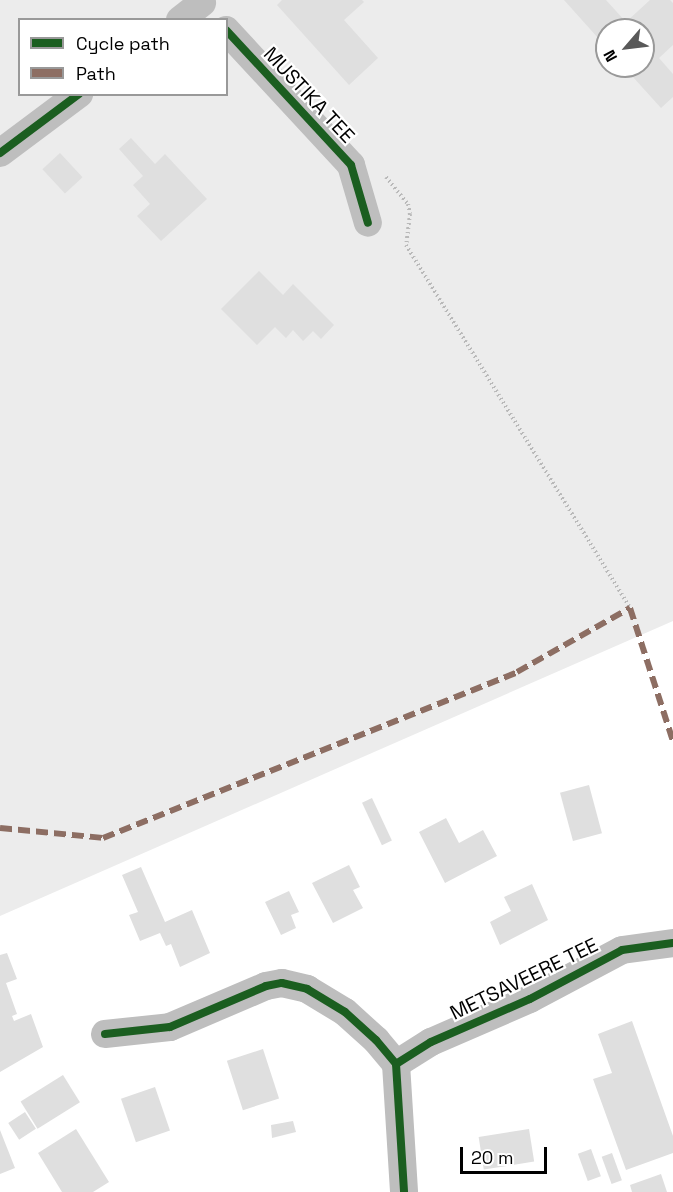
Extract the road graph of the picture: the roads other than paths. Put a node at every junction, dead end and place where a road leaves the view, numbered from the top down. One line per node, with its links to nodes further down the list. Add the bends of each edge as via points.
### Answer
1 (228, 32): 4 (street, MUSTIKA TEE, via 351,165)
2 (76, 96): 3 (street)
3 (0, 153)
4 (368, 223)
5 (673, 943): 7 (street, METSAVEERE TEE, via 622,950 530,999 431,1042)
6 (105, 1034): 7 (street, via 170,1027 266,986 291,984 345,1012)
7 (396, 1064): 8 (street)
8 (404, 1192)

